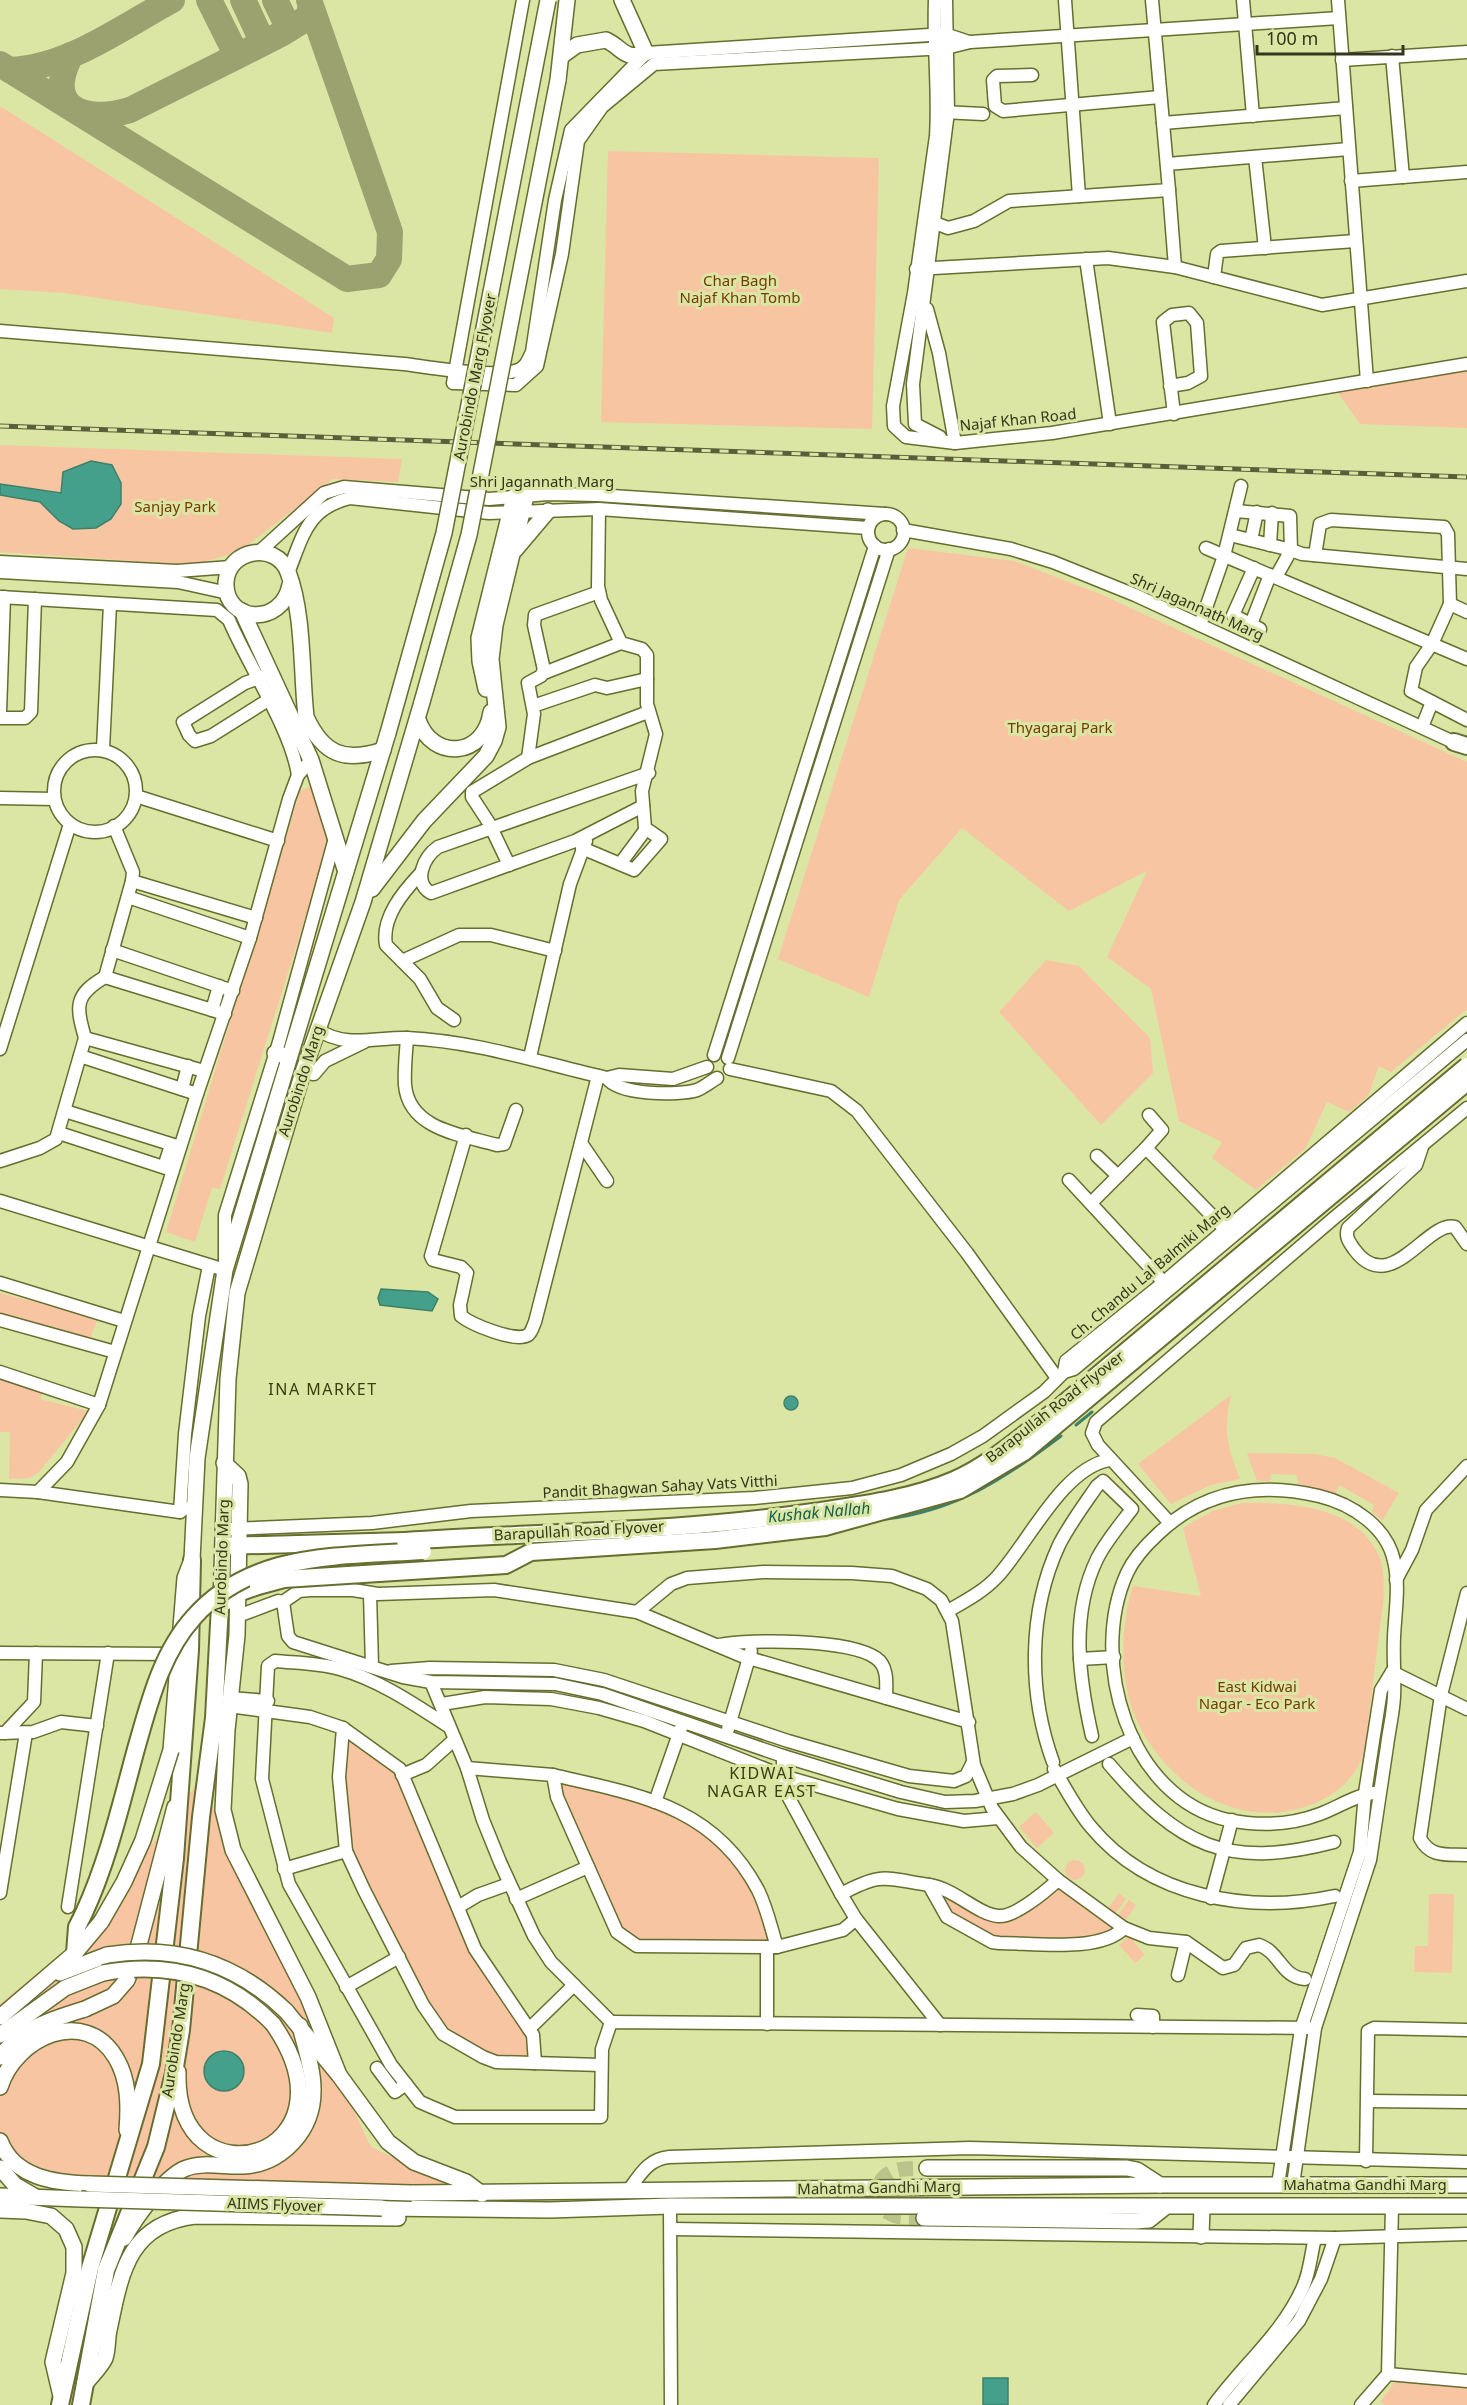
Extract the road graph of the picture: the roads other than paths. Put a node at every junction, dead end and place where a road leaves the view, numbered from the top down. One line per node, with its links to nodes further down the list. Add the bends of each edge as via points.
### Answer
1 (523, 0): 51 (street)
2 (548, 0): 115 (main road, Aurobindo Marg Flyover, bridge, via 444,533)
3 (567, 0): 20 (main road)
4 (622, 0): 19 (main road)
5 (935, 0): 14 (street)
6 (946, 0): 14 (street)
7 (1065, 0): 15 (street)
8 (1152, 0): 13 (street)
9 (1243, 0): 12 (street)
10 (1338, 0): 11 (street)
11 (1339, 18): 12 (street); 22 (street)
12 (1244, 24): 13 (street); 29 (street)
13 (1155, 30): 15 (street); 24 (street)
14 (939, 35): 16 (street); 17 (street, Najaf Khan Road); 19 (street)
15 (1068, 35): 16 (street); 25 (street)
16 (970, 42): 17 (street)
17 (940, 48): 27 (street, Najaf Khan Road); 51 (street, via 654,64 602,107 578,141 562,254 537,366 516,385)
18 (1467, 52): 21 (street)
19 (646, 53): 20 (main road, via 628,55 606,40 577,45); 51 (street, via 571,130 555,200 532,352 525,366 516,371)
20 (563, 56): 110 (main road, Aurobindo Marg Flyover, bridge, via 469,535)
21 (1392, 56): 22 (street); 35 (street)
22 (1342, 60): 26 (street)
23 (1032, 75): 25 (street, via 997,76 993,80 995,106 1003,111)
24 (1160, 97): 25 (street); 30 (street)
25 (1074, 106): 38 (street)
26 (1346, 108): 29 (street); 31 (street)
27 (943, 112): 28 (street); 39 (street, Najaf Khan Road)
28 (983, 114)
29 (1253, 116): 30 (street)
30 (1163, 123): 33 (street)
31 (1349, 149): 32 (street); 36 (street)
32 (1255, 157): 33 (street); 41 (street)
33 (1167, 164): 37 (street)
34 (1467, 172): 35 (street)
35 (1403, 177): 36 (street)
36 (1351, 181): 40 (street)
37 (1169, 190): 38 (street); 43 (street)
38 (1079, 196): 39 (street, via 1009,201 974,221 948,228)
39 (929, 220): 44 (street, Najaf Khan Road)
40 (1355, 241): 41 (street); 47 (street)
41 (1265, 248): 45 (street, via 1218,252)
42 (1086, 259): 43 (street); 44 (street); 55 (street)
43 (1175, 267): 45 (street)
44 (922, 269): 48 (street); 56 (street, Najaf Khan Road, via 893,406 894,426 906,437)
45 (1214, 277): 47 (street, via 1315,304)
46 (1467, 281): 47 (street)
47 (1360, 299): 52 (street)
48 (924, 302): 56 (street, via 939,353); 56 (street, via 913,384 915,424)
49 (0, 331): 51 (street)
50 (1467, 364): 52 (street, Najaf Khan Road)
51 (455, 377)
52 (1367, 381): 54 (street, Najaf Khan Road)
53 (1170, 386): 53 (street, via 1162,322 1172,315 1189,313 1197,324 1201,376); 54 (street)
54 (1174, 414): 55 (street, Najaf Khan Road)
55 (1110, 424): 56 (street, Najaf Khan Road)
56 (955, 443)
57 (1241, 486): 61 (street)
58 (520, 497): 63 (main road); 65 (street, Shri Jagannath Marg, via 597,495); 75 (street, Shri Jagannath Marg, via 489,499 332,489 312,502)
59 (599, 509): 60 (street, Shri Jagannath Marg); 66 (street, Shri Jagannath Marg); 87 (street)
60 (548, 511): 63 (street, Shri Jagannath Marg); 76 (main road)
61 (1236, 511): 62 (street); 68 (street)
62 (1257, 512): 64 (street); 69 (street)
63 (516, 513): 76 (main road); 86 (street, Shri Jagannath Marg, via 375,500 340,501 315,514 308,524); 110 (main road, via 479,638 491,713 486,731 472,745 443,748 426,738)
64 (1272, 513): 70 (street); 74 (street, via 1290,516)
65 (885, 514): 66 (street, via 873,519); 67 (street, via 896,517)
66 (868, 528): 71 (street)
67 (903, 530): 73 (street, via 900,542); 95 (street, Shri Jagannath Marg, via 1035,556)
68 (1230, 535): 69 (street); 78 (street)
69 (1251, 540): 70 (street)
70 (1270, 545): 74 (street)
71 (875, 546): 73 (street); 116 (street)
72 (1206, 548): 78 (street)
73 (889, 549): 119 (street)
74 (1291, 550): 77 (street); 85 (street)
75 (259, 552): 80 (main road, via 248,553); 86 (main road, via 277,558)
76 (511, 555): 140 (main road, via 495,625 492,659 498,727 494,741 486,756 424,821)
77 (1315, 555): 81 (street); 81 (street, via 1317,529 1331,520 1440,525 1448,534)
78 (1224, 556): 82 (street); 95 (street)
79 (0, 562): 80 (street, via 177,571)
80 (231, 567): 88 (main road, via 226,579)
81 (1448, 567): 83 (street); 92 (street)
82 (1254, 568): 85 (street); 85 (street, via 1229,614 1255,626)
83 (1467, 569)
84 (0, 572): 88 (street, via 178,582)
85 (1273, 576): 97 (street)
86 (289, 579): 93 (main road, via 284,602 270,613 251,615); 102 (main road, via 295,597)
87 (598, 589): 96 (street); 99 (street, via 535,615)
88 (228, 593): 93 (main road)
89 (2, 597): 90 (street); 107 (street)
90 (35, 599): 91 (street); 109 (street, via 31,712 26,718)
91 (110, 603): 100 (street, via 217,610 229,620); 114 (street)
92 (1450, 603): 94 (street); 97 (street)
93 (242, 611): 100 (main road)
94 (1467, 612)
95 (1200, 625): 112 (street, Shri Jagannath Marg)
96 (621, 643): 99 (street); 101 (street, via 646,651)
97 (1432, 644): 98 (street); 105 (street, via 1416,667 1412,691)
98 (1467, 659)
99 (543, 674): 106 (street, via 528,683)
100 (265, 678): 103 (main road); 104 (street); 104 (street, via 245,683 183,722 195,741 211,736)
101 (647, 679): 106 (street, via 607,688 595,685); 108 (street)
102 (303, 692): 103 (main road, via 299,700); 115 (main road, via 306,717 314,735 326,747 352,757)
103 (283, 699): 118 (main road)
104 (268, 700): 121 (street)
105 (1432, 702): 111 (street); 112 (street)
106 (533, 706): 117 (street)
107 (0, 712)
108 (648, 712): 117 (street); 120 (street, via 656,734)
109 (0, 718)
110 (418, 720): 140 (main road, Aurobindo Marg)
111 (1467, 720)
112 (1422, 727): 113 (street, Shri Jagannath Marg)
113 (1463, 745)
114 (103, 749): 122 (street, via 120,757 132,772); 124 (street, via 76,753 63,763 56,775)
115 (383, 750): 136 (main road, Aurobindo Marg)
116 (808, 757): 119 (street); 162 (street)
117 (528, 758): 128 (street, via 471,794)
118 (311, 760): 121 (street); 131 (main road)
119 (820, 761): 165 (street)
120 (649, 773): 125 (street, via 642,791); 128 (street)
121 (298, 775): 132 (street)
122 (136, 796): 127 (street, via 125,819); 132 (street)
123 (0, 798): 124 (street)
124 (54, 799): 126 (street, via 60,814)
125 (643, 806): 129 (street); 130 (street)
126 (70, 824): 127 (street, via 94,832); 160 (street)
127 (114, 826): 138 (street, via 133,872)
128 (491, 828): 135 (street); 137 (street, via 434,849)
129 (645, 828): 134 (street); 134 (street, via 661,841 634,870)
130 (593, 833): 133 (street); 135 (street)
131 (335, 838): 136 (main road); 161 (street, Aurobindo Marg)
132 (278, 841): 142 (street)
133 (582, 848): 134 (street); 146 (street)
134 (620, 864)
135 (509, 865): 137 (street, via 430,893)
136 (345, 869): 161 (main road, Aurobindo Marg)
137 (420, 873): 147 (street, via 398,897 385,938 386,945)
138 (132, 881): 139 (street); 141 (street)
139 (128, 897): 143 (street); 145 (street)
140 (363, 902): 155 (main road, Aurobindo Marg)
141 (238, 913): 142 (street); 143 (street)
142 (256, 918): 144 (street)
143 (233, 933): 144 (street)
144 (250, 938): 150 (street)
145 (112, 950): 148 (street); 149 (street)
146 (555, 951): 147 (street, via 491,935 459,935); 164 (street)
147 (402, 961): 153 (street, via 420,979 437,1008)
148 (105, 977): 151 (street); 156 (street, via 81,995)
149 (219, 986): 150 (street); 151 (street)
150 (233, 991): 152 (street)
151 (212, 1010): 152 (street)
152 (225, 1014): 169 (street)
153 (454, 1020)
154 (1467, 1023): 174 (street, Ch. Chandu Lal Balmiki Marg)
155 (317, 1029): 159 (street, via 331,1037); 170 (main road, Aurobindo Marg)
156 (85, 1038): 163 (street); 166 (street)
157 (407, 1038): 159 (street); 164 (street); 183 (street, via 405,1087 412,1108 437,1128)
158 (1467, 1040): 177 (street, Ch. Chandu Lal Balmiki Marg)
159 (365, 1042): 170 (street)
160 (0, 1049)
161 (282, 1055): 200 (main road, Aurobindo Marg); 200 (street, Aurobindo Marg, via 225,1215)
162 (714, 1055): 165 (street, via 722,1054); 168 (street)
163 (81, 1056): 175 (street); 180 (street)
164 (530, 1057): 171 (street)
165 (729, 1064): 172 (street, via 725,1076); 207 (street, via 831,1091 856,1110)
166 (188, 1066): 169 (street); 175 (street)
167 (1467, 1066): 216 (highway, Barapullah Road Flyover, bridge, via 1056,1410 986,1462 955,1479 902,1496 728,1523)
168 (707, 1067): 171 (street, via 673,1079); 172 (street)
169 (204, 1071): 176 (street)
170 (309, 1073): 217 (main road, Aurobindo Marg, via 237,1293 224,1463)
171 (602, 1077): 172 (street, via 614,1084 672,1094 699,1089); 184 (street)
172 (717, 1077)
173 (1467, 1082): 220 (highway, Barapullah Road Flyover, bridge, via 1024,1452 960,1490 825,1527 715,1540 531,1552 506,1565 285,1579)
174 (1392, 1085): 177 (street); 196 (street, Ch. Chandu Lal Balmiki Marg, via 1324,1148)
175 (182, 1089): 176 (street)
176 (197, 1094): 185 (street)
177 (1401, 1096): 202 (street, Ch. Chandu Lal Balmiki Marg)
178 (1467, 1108): 186 (street)
179 (516, 1110): 183 (street, via 504,1143)
180 (65, 1111): 182 (street); 185 (street)
181 (1149, 1115): 187 (street, via 1162,1130)
182 (59, 1133): 189 (street, via 53,1142); 190 (street)
183 (466, 1135): 184 (street, via 431,1256 433,1260 461,1267 466,1273 460,1316 510,1337 529,1334 535,1322)
184 (581, 1143): 193 (street)
185 (175, 1146): 190 (street)
186 (1422, 1147): 198 (street, via 1416,1165 1348,1228 1347,1240 1363,1261 1371,1264 1401,1260 1446,1227 1455,1227); 209 (street, via 1096,1422 1095,1440)
187 (1146, 1148): 191 (street); 196 (street)
188 (1097, 1156): 191 (street)
189 (0, 1161)
190 (168, 1169): 197 (street)
191 (1118, 1176): 195 (street)
192 (1069, 1180): 195 (street)
193 (607, 1181)
194 (0, 1201): 197 (street)
195 (1091, 1203): 202 (street)
196 (1226, 1229): 202 (street, Ch. Chandu Lal Balmiki Marg)
197 (148, 1245): 199 (street); 204 (street)
198 (1467, 1245)
199 (209, 1266): 200 (street); 214 (street, via 185,1434)
200 (225, 1270): 213 (main road, Aurobindo Marg, via 197,1458)
201 (0, 1283): 204 (street)
202 (1167, 1285): 207 (street, Ch. Chandu Lal Balmiki Marg, via 1066,1361)
203 (0, 1320): 205 (street)
204 (124, 1321): 205 (street)
205 (114, 1352): 208 (street)
206 (0, 1372): 208 (street)
207 (1060, 1375): 217 (street, Pandit Bhagwan Sahay Vats Vitthi, via 1044,1392 951,1454 901,1475 852,1488 754,1498 471,1511)
208 (99, 1405): 212 (street, via 67,1462)
209 (1109, 1460): 215 (street); 225 (street, via 1077,1475 996,1577)
210 (1467, 1466): 219 (street, via 1426,1510)
211 (0, 1490): 212 (street)
212 (38, 1492): 214 (street)
213 (196, 1497): 214 (street); 218 (main road, Aurobindo Marg)
214 (180, 1512)
215 (1170, 1523): 219 (street, via 1197,1505 1228,1493 1278,1490 1321,1497 1349,1508 1373,1525 1389,1546); 234 (street, via 1128,1570 1117,1607)
216 (534, 1533): 217 (highway, Barapullah Road Flyover, bridge, via 262,1545); 302 (highway, bridge, via 473,1546 279,1566 249,1577 211,1601 194,1617 164,1664 102,1866 77,1927)
217 (231, 1538): 220 (main road); 224 (main road, Aurobindo Marg)
218 (192, 1560): 233 (main road, via 185,1578); 275 (highway, Aurobindo Marg, via 190,1650)
219 (1396, 1580): 239 (street)
220 (238, 1593): 224 (highway, Barapullah Road Flyover); 227 (main road)
221 (1467, 1593): 242 (street)
222 (370, 1594): 223 (street, via 353,1590 299,1591); 226 (street, via 503,1591); 237 (street)
223 (284, 1602): 227 (street); 237 (street, via 288,1636 293,1642)
224 (220, 1605): 241 (highway, Aurobindo Marg)
225 (948, 1611): 226 (street, via 927,1589 892,1576 763,1572 687,1578 671,1584); 251 (street)
226 (637, 1612): 229 (street)
227 (238, 1616): 244 (main road)
228 (754, 1641): 229 (street); 235 (street); 243 (street, via 815,1643 876,1658 886,1677)
229 (718, 1645): 235 (street)
230 (0, 1653): 231 (street)
231 (36, 1653): 232 (street); 255 (street, via 34,1702)
232 (108, 1653): 233 (street); 252 (street)
233 (179, 1654): 302 (main road, bridge, via 171,1750 143,1840 101,1922)
234 (1114, 1657): 236 (street); 260 (street, via 1119,1694)
235 (749, 1658): 243 (street); 250 (street)
236 (1080, 1659): 258 (street, via 1083,1698); 264 (street, via 1079,1627 1085,1591 1097,1558 1132,1509 1103,1481 1096,1486 1060,1545 1038,1622 1034,1657 1037,1704)
237 (372, 1666): 238 (street)
238 (387, 1671): 240 (street); 250 (street, via 554,1670 604,1680)
239 (1392, 1672): 242 (street); 273 (street, via 1394,1697); 274 (street, via 1380,1690)
240 (431, 1682): 245 (street); 249 (street, via 555,1684 602,1694)
241 (216, 1687): 244 (highway); 248 (highway, Aurobindo Marg)
242 (1441, 1695): 247 (street); 285 (street, via 1420,1838 1434,1854)
243 (886, 1698): 251 (street)
244 (230, 1702): 246 (street); 248 (highway); 329 (main road, via 223,1810 229,1838 308,1997)
245 (442, 1704): 253 (street); 257 (street, via 471,1698 551,1699 599,1708)
246 (268, 1706): 253 (street, via 270,1663 327,1666 370,1680); 254 (street); 278 (street, via 262,1779)
247 (1467, 1708)
248 (214, 1718): 322 (highway, Aurobindo Marg)
249 (682, 1722): 257 (street); 259 (street)
250 (730, 1722): 259 (street); 263 (street, via 928,1779 954,1781 966,1776)
251 (969, 1722): 263 (street)
252 (97, 1726): 256 (street, via 61,1722); 296 (street)
253 (448, 1726): 261 (street)
254 (343, 1728): 268 (street, via 400,1769); 284 (street, via 339,1777)
255 (2, 1733): 256 (street)
256 (26, 1733): 291 (street)
257 (678, 1734): 270 (street); 277 (street)
258 (1092, 1736)
259 (728, 1737): 262 (street)
260 (1133, 1738): 271 (street); 280 (street, via 1150,1769 1175,1796 1206,1814)
261 (454, 1740): 266 (street); 268 (street, via 426,1764)
262 (783, 1756): 270 (street); 276 (street, via 945,1802)
263 (973, 1762): 276 (street)
264 (1053, 1762)
265 (1109, 1764): 283 (street, via 1139,1800 1169,1826)
266 (466, 1768): 269 (street); 289 (street)
267 (1044, 1773): 271 (street, via 1054,1768)
268 (402, 1775): 297 (street)
269 (553, 1775): 277 (street); 286 (street, via 557,1797)
270 (783, 1776): 279 (street, via 945,1819); 292 (street, via 789,1798)
271 (1060, 1779): 272 (street); 276 (street); 294 (street, via 1090,1826 1115,1850 1172,1886)
272 (1050, 1790)
273 (1380, 1792): 274 (street); 319 (street, via 1370,1860)
274 (1365, 1793): 280 (street, via 1299,1820); 321 (street, via 1360,1852)
275 (178, 1796): 325 (main road, bridge, via 127,1980 113,1996 33,2028); 335 (highway, Aurobindo Marg, via 175,1858 151,2064)
276 (988, 1799): 279 (street)
277 (655, 1802): 301 (street, via 705,1826 728,1847 758,1891)
278 (268, 1803): 281 (street, via 261,1805); 287 (street)
279 (998, 1818): 288 (street, via 1021,1847)
280 (1232, 1820): 283 (street)
281 (264, 1826)
282 (1334, 1842): 283 (street, via 1273,1855)
283 (1223, 1850): 294 (street)
284 (346, 1851): 287 (street); 303 (street)
285 (1467, 1855)
286 (588, 1867): 295 (street); 301 (street, via 617,1932 637,1946)
287 (284, 1869): 310 (street)
288 (1058, 1880): 290 (street, via 1012,1913 998,1916 947,1889); 299 (street)
289 (509, 1884): 295 (street); 297 (street)
290 (929, 1885): 292 (street, via 880,1877); 299 (street, via 947,1917 992,1942 1090,1943 1113,1937)
291 (0, 1893)
292 (841, 1894): 298 (street)
293 (1335, 1896): 294 (street, via 1275,1904)
294 (1211, 1898)
295 (516, 1899): 309 (street, via 541,1948)
296 (68, 1907)
297 (458, 1907): 320 (street, via 475,1949)
298 (856, 1919): 301 (street, via 843,1930 814,1940); 307 (street)
299 (1124, 1928): 300 (street, via 1149,1938)
300 (1186, 1942): 305 (street); 306 (street, via 1223,1968 1234,1965 1246,1948 1259,1945 1271,1952 1287,1973)
301 (772, 1947): 315 (street)
302 (75, 1953): 308 (main road)
303 (399, 1957): 310 (street); 326 (street, via 443,2034 496,2062)
304 (881, 1961): 307 (street, via 899,1983)
305 (1178, 1974)
306 (1305, 1979)
307 (904, 1980): 316 (street)
308 (41, 1982): 312 (main road); 317 (main road, bridge, via 72,1966 107,1955 165,1952 204,1960 256,1985)
309 (574, 1985): 314 (street); 320 (street)
310 (346, 1987): 330 (street)
311 (1137, 2015): 318 (street, via 1154,2016)
312 (0, 2017)
313 (972, 2019): 316 (street, via 951,2018)
314 (611, 2022): 315 (street); 327 (street)
315 (767, 2024): 316 (street)
316 (946, 2025): 318 (street)
317 (300, 2026): 329 (main road); 363 (main road, via 313,2096 309,2119 296,2140 284,2152 261,2163 193,2166 179,2171 129,2229)
318 (1153, 2027): 321 (street)
319 (1315, 2028): 321 (street); 337 (street)
320 (529, 2029): 326 (street)
321 (1301, 2029): 336 (street)
322 (181, 2030): 324 (main road, bridge, via 177,2082 184,2115 196,2134 228,2153 257,2152 277,2141 297,2110 293,2061 273,2024 234,1991 203,1977 154,1968 103,1973 65,1988); 363 (highway, Aurobindo Marg, via 156,2147)
323 (1467, 2030): 332 (street, via 1368,2031)
324 (0, 2035)
325 (0, 2057)
326 (535, 2063): 327 (street)
327 (601, 2065): 330 (street, via 601,2117 454,2117 420,2102)
328 (377, 2068): 330 (street, via 395,2092)
329 (339, 2075): 346 (main road, via 380,2133 399,2151 424,2166 466,2182)
330 (406, 2084)
331 (0, 2087): 335 (main road, via 16,2057 40,2038 72,2032 98,2040 117,2060 127,2090)
332 (1368, 2101): 333 (street); 338 (street)
333 (1467, 2102)
334 (0, 2141): 346 (main road, Mahatma Gandhi Marg, bridge, via 12,2162 35,2175 71,2183)
335 (125, 2153): 367 (highway, Aurobindo Marg, via 90,2268)
336 (1282, 2156): 337 (street); 343 (street); 345 (street, via 970,2148 669,2157 648,2163)
337 (1296, 2157): 338 (street); 343 (street)
338 (1366, 2161): 339 (street)
339 (1467, 2162)
340 (0, 2168): 348 (main road, via 15,2185)
341 (927, 2168): 342 (main road, via 1126,2168 1137,2170)
342 (1160, 2185): 343 (main road, Mahatma Gandhi Marg); 345 (main road, Mahatma Gandhi Marg)
343 (1286, 2185): 344 (main road, Mahatma Gandhi Marg)
344 (1467, 2185)
345 (628, 2191): 346 (main road, Mahatma Gandhi Marg)
346 (482, 2194)
347 (0, 2196): 348 (main road, AIIMS Flyover)
348 (37, 2197): 355 (main road, AIIMS Flyover, bridge)
349 (670, 2206): 353 (main road, Mahatma Gandhi Marg); 355 (main road, Mahatma Gandhi Marg); 357 (street)
350 (1467, 2206): 352 (main road, Mahatma Gandhi Marg)
351 (1202, 2207): 352 (main road, Mahatma Gandhi Marg); 353 (main road, Mahatma Gandhi Marg); 360 (main road)
352 (1392, 2207): 358 (street)
353 (1164, 2208): 356 (main road, via 1149,2220 1135,2221)
354 (0, 2210): 367 (main road, via 51,2216 66,2229 74,2247 74,2273 53,2362)
355 (550, 2210): 366 (main road, via 507,2219 177,2218 152,2230 132,2250 124,2266 104,2359)
356 (924, 2218)
357 (671, 2229): 360 (street); 369 (street)
358 (1393, 2234): 359 (street); 362 (street); 364 (street)
359 (1467, 2234)
360 (1201, 2235): 361 (street)
361 (1315, 2238): 362 (street); 370 (street, via 1304,2286 1279,2329)
362 (1335, 2238): 371 (street, via 1321,2279 1299,2321)
363 (106, 2270): 366 (highway, Aurobindo Marg)
364 (1388, 2374): 365 (street); 372 (street)
365 (1467, 2381)
366 (85, 2384): 368 (highway, Aurobindo Marg)
367 (60, 2400)
368 (81, 2405)
369 (671, 2405)
370 (1214, 2405)
371 (1229, 2405)
372 (1361, 2405)

